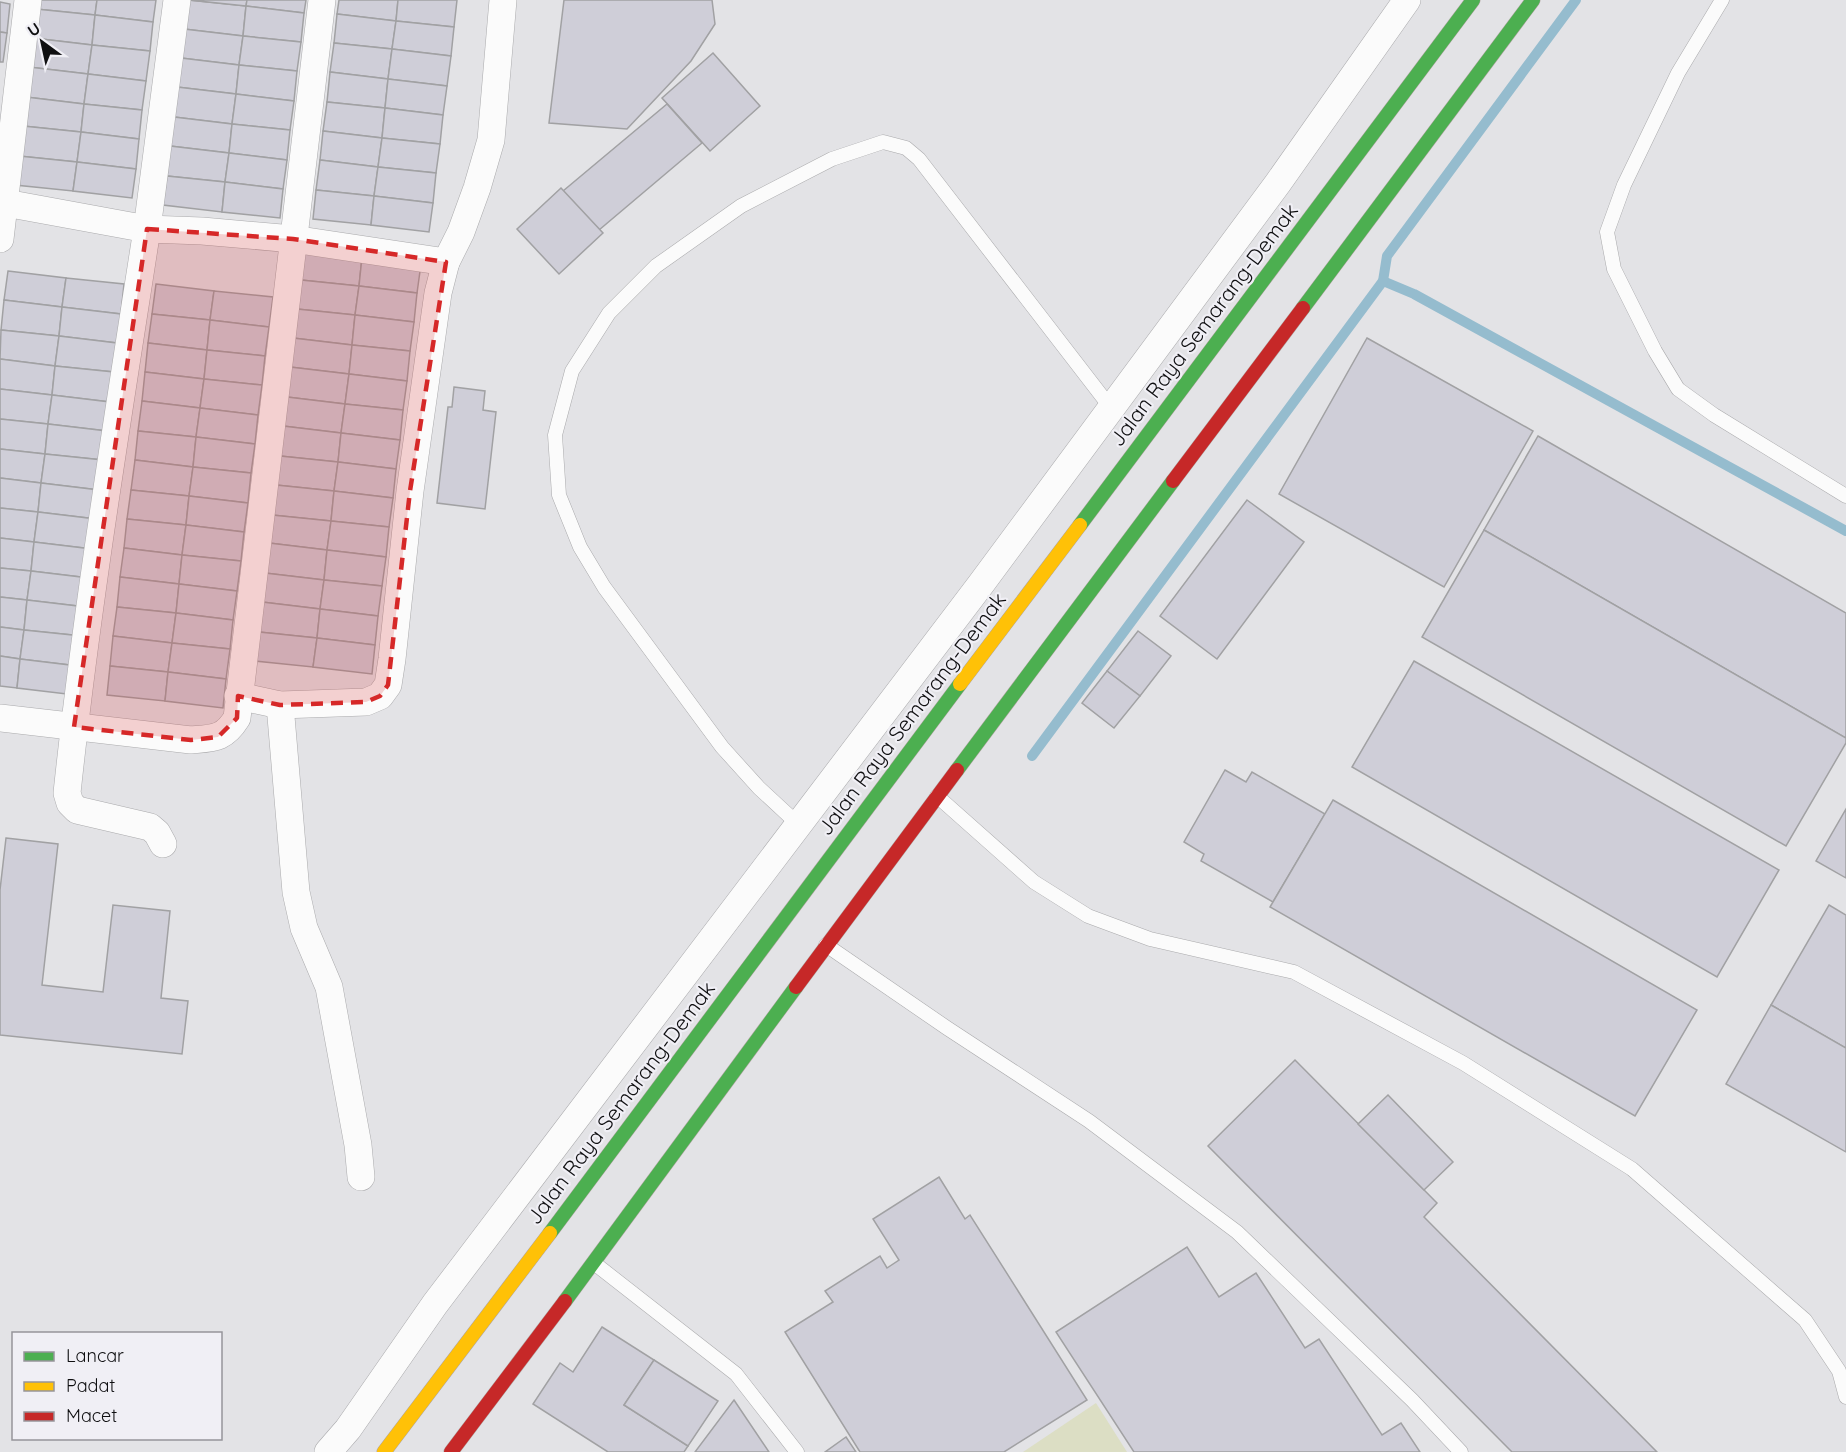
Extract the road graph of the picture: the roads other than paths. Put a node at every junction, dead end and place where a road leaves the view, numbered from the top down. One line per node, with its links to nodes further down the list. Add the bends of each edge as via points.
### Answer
1 (28, 0): 9 (street)
2 (177, 0): 10 (street)
3 (322, 0): 12 (street)
4 (503, 0): 13 (street, via 491,140 465,221)
5 (1407, 0): 14 (street, via 1278,183)
6 (1473, 0): 28 (highway, Jalan Raya Semarang-Demak, via 663,1080 484,1332)
7 (1533, 0): 20 (highway)
8 (1722, 0): 15 (lane, via 1678,73 1624,185 1607,232 1614,269 1678,389)
9 (2, 202): 10 (street); 11 (street)
10 (147, 229): 12 (street); 19 (street)
11 (0, 239)
12 (293, 239): 13 (street); 16 (street)
13 (446, 262): 17 (street, via 438,293 412,479 388,685 380,696 366,702)
14 (1111, 408): 21 (street); 21 (lane, via 919,159 906,148 883,142 832,159 741,206 656,266 609,313 572,371 555,435 559,495 580,547 604,587 722,747)
15 (1846, 496)
16 (238, 696): 17 (street); 19 (street, via 237,718 218,737 191,740)
17 (281, 716): 24 (street, via 296,892 304,928 329,987)
18 (0, 718): 19 (street)
19 (74, 728): 22 (street, via 67,794 70,803 77,810 150,827)
20 (937, 796): 23 (highway); 26 (lane, via 1034,882 1088,916 1150,939 1294,972 1463,1063 1632,1169 1805,1320 1839,1371)
21 (799, 825): 27 (street, via 435,1304)
22 (163, 844)
23 (826, 945): 25 (highway); 31 (lane, via 1089,1121 1237,1232)
24 (361, 1176)
25 (594, 1263): 29 (highway, via 517,1355); 30 (lane, via 736,1374)
26 (1846, 1397)
27 (328, 1452)
28 (384, 1452)
29 (451, 1452)
30 (798, 1452)
31 (1461, 1452)

